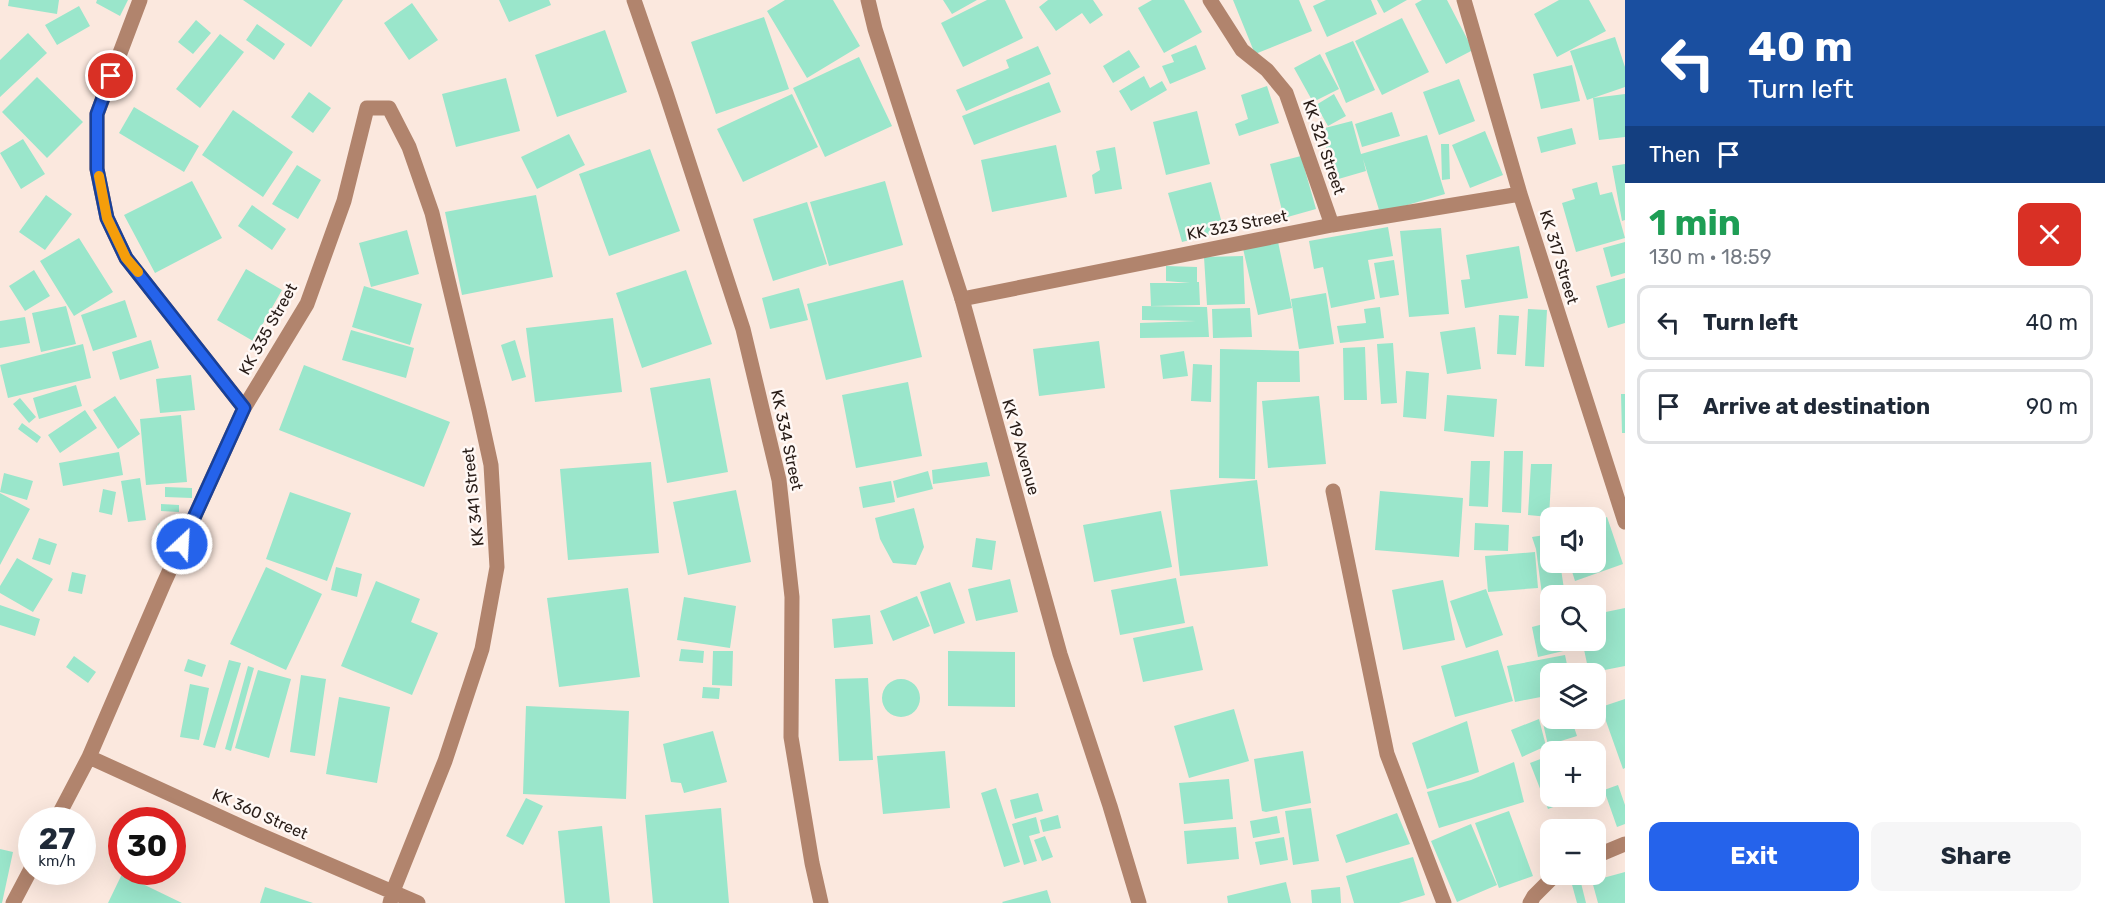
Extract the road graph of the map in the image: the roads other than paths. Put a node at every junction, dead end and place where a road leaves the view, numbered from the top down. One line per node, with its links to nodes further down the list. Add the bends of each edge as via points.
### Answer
1 (140, 0): 10 (street, via 97,114 97,169 107,218 126,258)
2 (634, 0): 22 (street, KK 334 Street, via 743,329 779,480 792,597 791,737)
3 (868, 0): 9 (street, KK 19 Avenue)
4 (1210, 0): 8 (street, KK 321 Street, via 1242,50 1267,70 1286,93)
5 (1464, 0): 7 (street, KK 317 Street)
6 (367, 108): 10 (street, KK 335 Street, via 344,201 307,304); 19 (street, KK 341 Street, via 389,108 410,147 432,213 491,465 497,567 482,649 445,761)
7 (1520, 194): 8 (street, KK 323 Street); 12 (street, KK 317 Street)
8 (1332, 225): 9 (street, KK 323 Street)
9 (962, 299): 23 (street, KK 19 Avenue, via 1060,654)
10 (244, 408): 13 (street, KK 335 Street)
11 (1333, 491): 24 (street, via 1387,754)
12 (1625, 522)
13 (89, 757): 14 (street, KK 335 Street); 19 (street, KK 360 Street)
14 (63, 807)
15 (1625, 844): 16 (street)
16 (1606, 852)
17 (22, 885): 20 (street)
18 (1545, 885): 25 (street)
19 (392, 897): 21 (street, KK 360 Street)
20 (13, 903)
21 (418, 903)
22 (822, 903)
23 (1139, 903)
24 (1444, 903)
25 (1530, 903)

